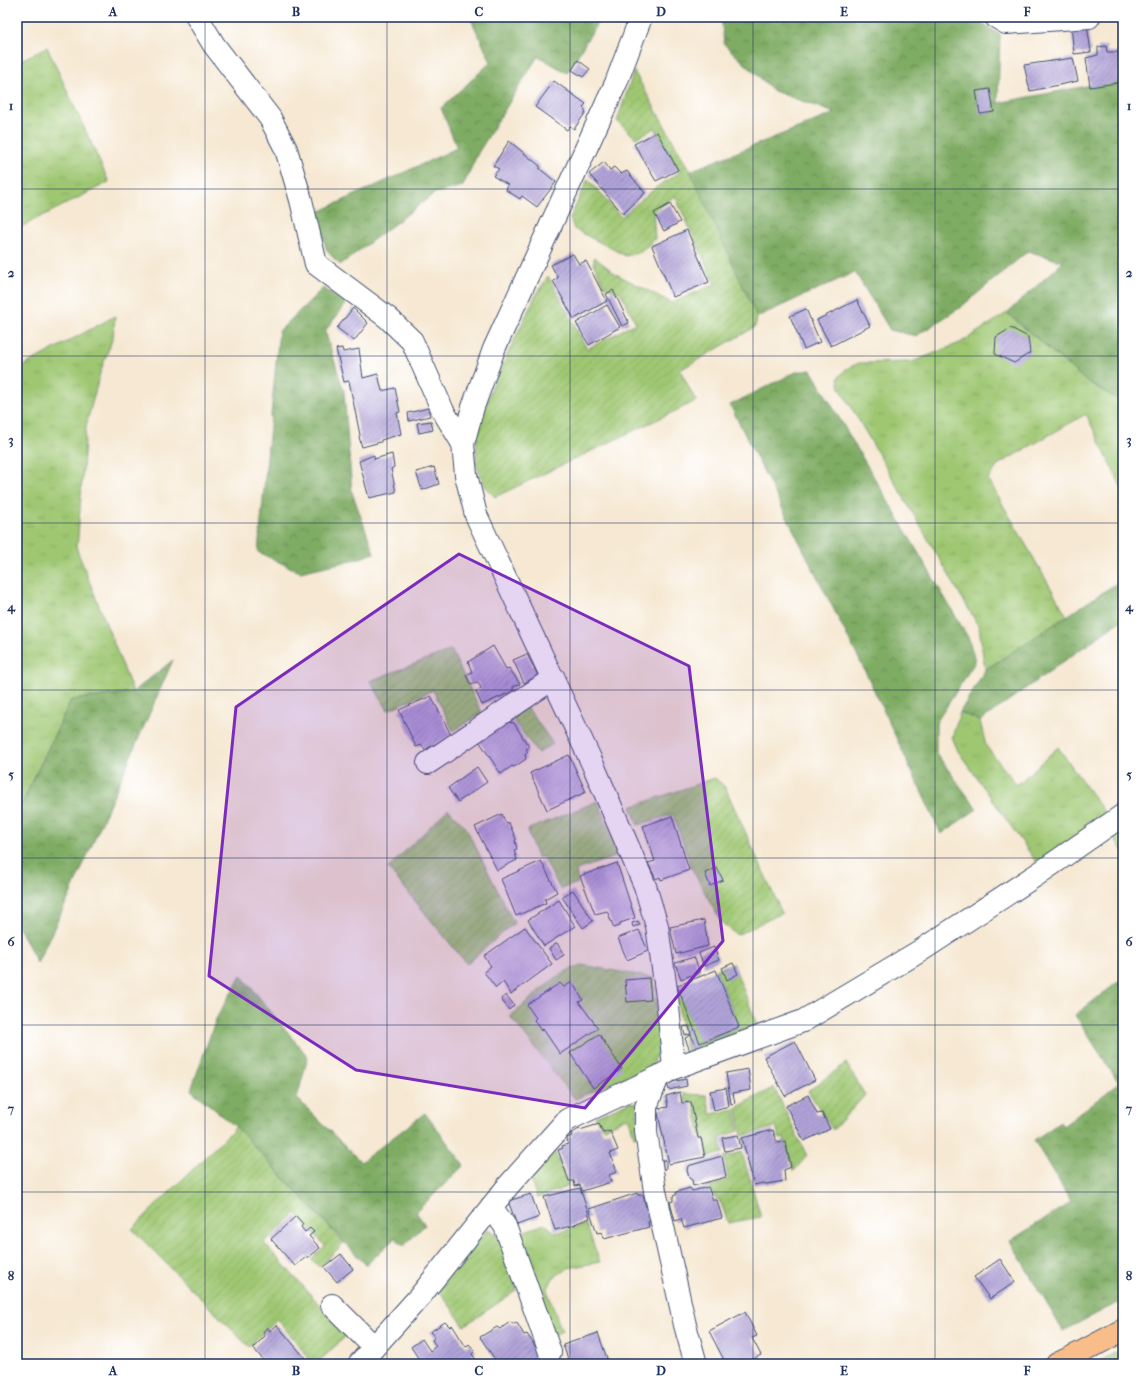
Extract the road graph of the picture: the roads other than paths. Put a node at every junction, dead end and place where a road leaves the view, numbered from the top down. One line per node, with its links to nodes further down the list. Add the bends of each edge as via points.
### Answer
1 (197, 17): 5 (street, via 214,45 270,118 286,149 316,264 388,318 412,341 443,410)
2 (641, 17): 5 (street, via 616,83 494,349)
3 (996, 17): 4 (street, via 1006,23)
4 (1089, 17)
5 (463, 444): 6 (street, via 466,475 476,514)
6 (554, 678): 7 (street); 9 (street, via 629,847 655,919 667,997)
7 (428, 763)
8 (1123, 815): 9 (street, via 1044,870 920,950 803,1021)
9 (666, 1073): 10 (street, via 567,1120); 16 (street, via 646,1107 646,1132 655,1191)
10 (491, 1207): 13 (street, via 421,1295); 14 (street, via 505,1226)
11 (332, 1305): 13 (street)
12 (1123, 1330): 17 (main road)
13 (374, 1347): 15 (street)
14 (550, 1352)
15 (359, 1364)
16 (696, 1364)
17 (1056, 1364)

